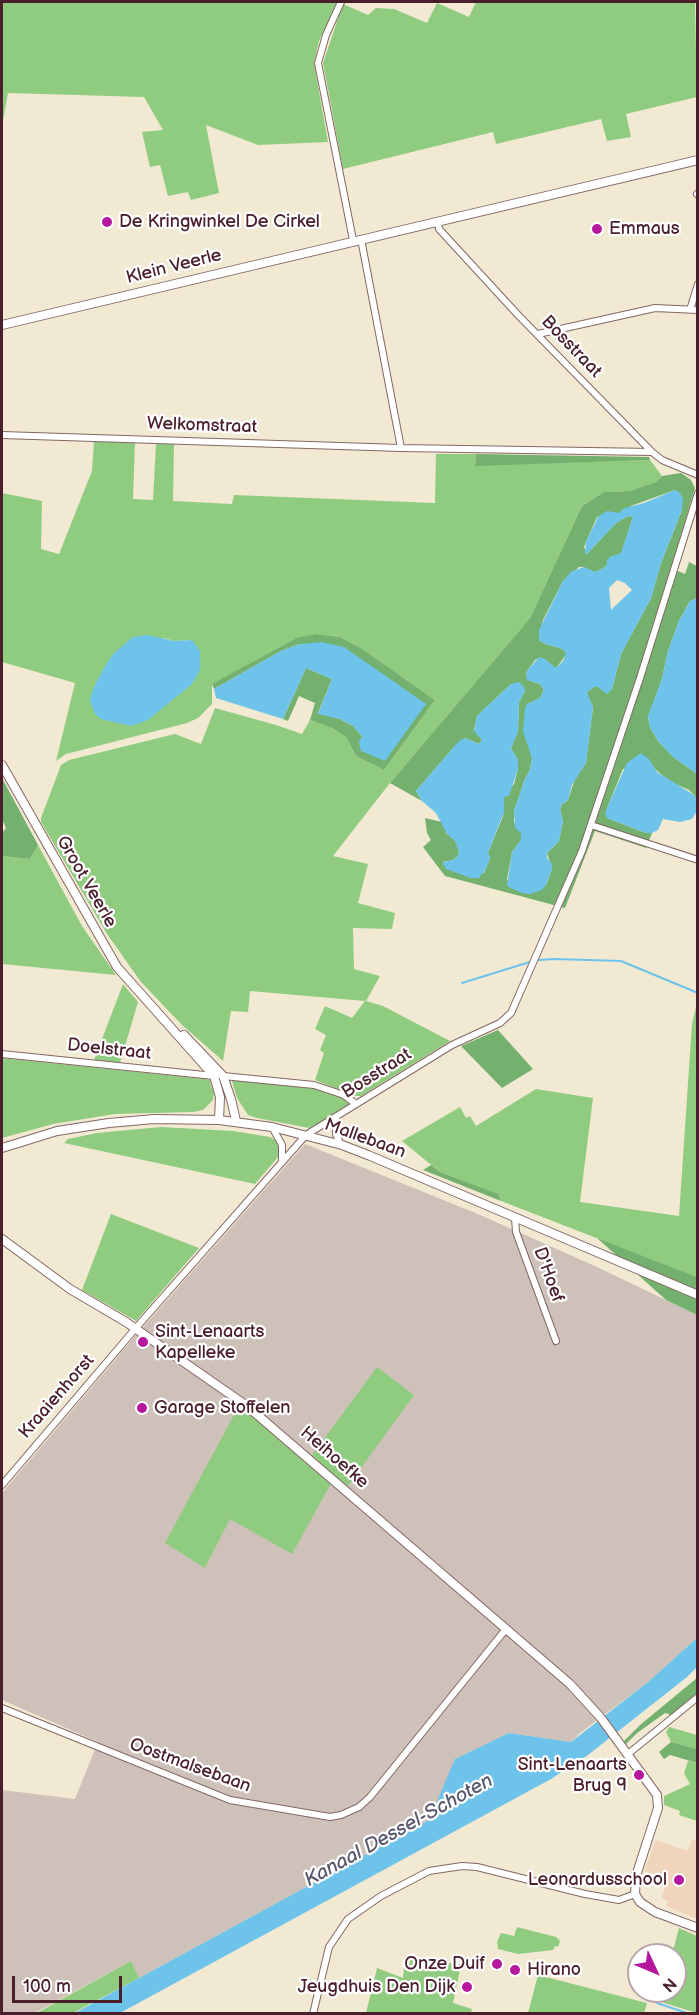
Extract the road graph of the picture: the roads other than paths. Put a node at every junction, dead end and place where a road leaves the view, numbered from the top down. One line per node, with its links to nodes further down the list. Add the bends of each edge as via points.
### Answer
1 (341, 2): 4 (street, via 318,63)
2 (698, 160): 3 (main road, Klein Veerle)
3 (438, 221): 4 (main road, Klein Veerle); 8 (street, Bosstraat, via 439,228)
4 (357, 240): 7 (main road, Klein Veerle); 10 (street)
5 (698, 285): 6 (street)
6 (694, 310): 8 (street, via 655,308)
7 (2, 325)
8 (538, 334): 11 (street, Bosstraat)
9 (2, 435): 10 (street, Welkomstraat)
10 (401, 448): 11 (street, Welkomstraat)
11 (652, 452): 12 (street, Bosstraat)
12 (698, 475)
13 (698, 493): 15 (street, Bosstraat)
14 (2, 765): 18 (main road, Groot Veerle, via 117,967)
15 (591, 825): 16 (street); 19 (street, Bosstraat, via 512,1013)
16 (698, 860)
17 (2, 1054): 18 (street, Doelstraat)
18 (218, 1076): 19 (street, Doelstraat, via 314,1085); 21 (main road); 22 (main road, Groot Veerle, via 231,1099)
19 (357, 1104): 20 (street, Bosstraat)
20 (336, 1117): 24 (street, Bosstraat); 25 (street, via 336,1134)
21 (219, 1120): 22 (main road, Mallebaan); 26 (main road, Mallebaan, via 109,1123 57,1131)
22 (236, 1121): 23 (main road, Mallebaan)
23 (272, 1127): 24 (main road, Mallebaan); 27 (street, via 282,1145)
24 (306, 1135): 25 (main road, Mallebaan); 27 (street, Bosstraat)
25 (342, 1145): 28 (main road, Mallebaan)
26 (2, 1148)
27 (282, 1161): 31 (street, Bosstraat)
28 (515, 1218): 30 (main road, Mallebaan); 32 (street, D'Hoef, via 516,1232)
29 (2, 1239): 31 (main road, Heihoefke, via 70,1289)
30 (698, 1295)
31 (135, 1329): 33 (street, Kraaienhorst); 34 (main road, Heihoefke, via 266,1420)
32 (556, 1341)
33 (2, 1485)
34 (506, 1629): 36 (street, Oostmalsebaan, via 369,1797 359,1807 330,1817 230,1800); 37 (main road, Heihoefke, via 570,1684)
35 (698, 1697): 37 (street)
36 (2, 1708)
37 (628, 1754): 38 (main road, Heihoefke, via 658,1801 636,1876)
38 (635, 1894): 39 (main road, via 655,1912); 40 (street, via 619,1900 477,1867 429,1871 348,1919 329,1947)
39 (698, 1928)
40 (313, 2013)

